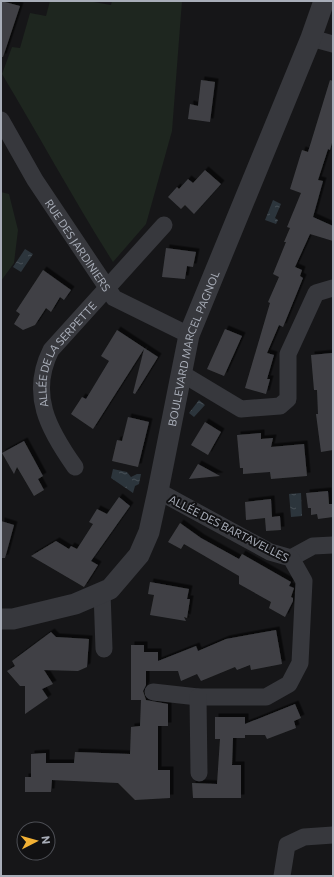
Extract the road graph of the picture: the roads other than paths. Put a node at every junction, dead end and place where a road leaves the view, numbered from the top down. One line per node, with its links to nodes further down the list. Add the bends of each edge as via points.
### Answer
1 (324, 1): 2 (street, BOULEVARD MARCEL PAGNOL)
2 (311, 38): 3 (street); 8 (street, BOULEVARD MARCEL PAGNOL)
3 (333, 44)
4 (1, 120): 6 (street, RUE DES JARDINIERS, via 35,180)
5 (164, 225): 6 (street, ALLÉE DE LA SERPETTE)
6 (108, 288): 8 (street, RUE DES JARDINIERS, via 114,298); 10 (street, ALLÉE DE LA SERPETTE, via 51,350 44,365 40,388 43,407 62,450)
7 (333, 288): 9 (street, via 316,293 288,354 288,399 280,406 241,409)
8 (189, 335): 9 (street, BOULEVARD MARCEL PAGNOL)
9 (181, 373): 11 (street, BOULEVARD MARCEL PAGNOL)
10 (74, 467)
11 (158, 491): 13 (street, ALLÉE DES BARTAVELLES, via 270,552); 14 (street, BOULEVARD MARCEL PAGNOL, via 149,532 139,555 110,589)
12 (333, 545): 13 (street, via 313,546)
13 (291, 558): 18 (street, ALLÉE DES BARTAVELLES, via 304,580 300,663 290,684 266,697)
14 (102, 592): 15 (street, BOULEVARD MARCEL PAGNOL, via 75,604 13,619); 16 (street)
15 (1, 618)
16 (104, 650)
17 (153, 692): 18 (street, ALLÉE DES BARTAVELLES)
18 (198, 697): 19 (street)
19 (199, 773)
20 (333, 835): 21 (street, via 304,837 287,845)
21 (282, 876)

